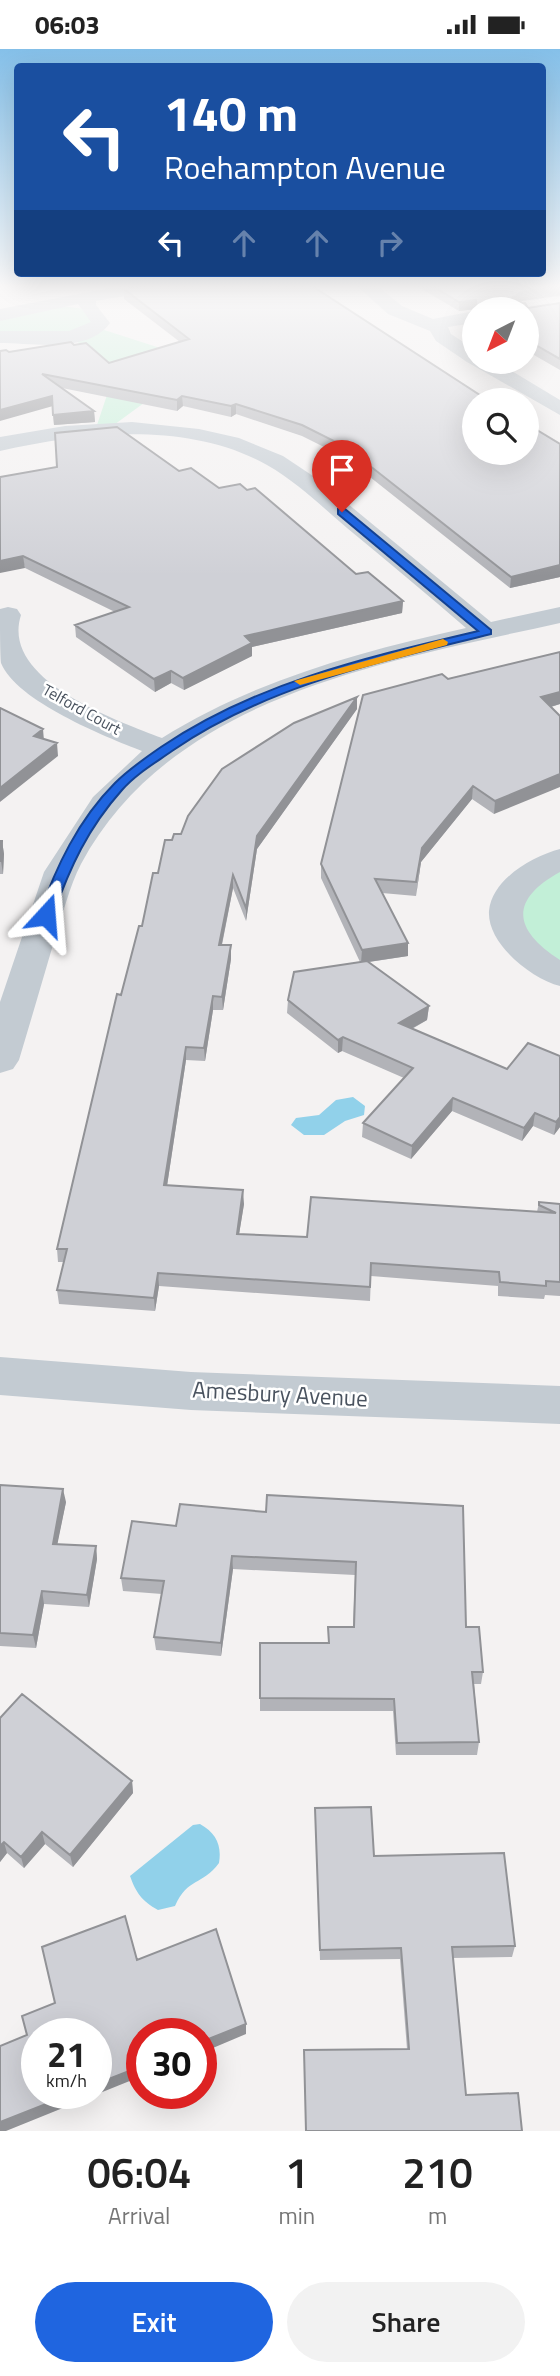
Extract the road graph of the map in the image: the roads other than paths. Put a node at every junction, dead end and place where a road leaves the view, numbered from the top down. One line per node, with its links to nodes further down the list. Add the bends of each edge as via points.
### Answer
1 (514, 381): 2 (street)
2 (560, 409)
3 (0, 444): 6 (street, via 60,433 162,431 263,455 300,477)
4 (8, 615): 7 (street, Telford Court, via 4,641 23,673 81,712)
5 (560, 615): 6 (street)
6 (487, 632): 7 (street, via 300,681 228,711)
7 (164, 750): 9 (street, via 119,786 78,839)
8 (560, 859): 10 (street, via 519,887 509,899 507,912 516,941)
9 (15, 960): 11 (street)
10 (560, 975)
11 (0, 1060)
12 (0, 1376): 13 (street, Amesbury Avenue, via 191,1391)
13 (560, 1405)

